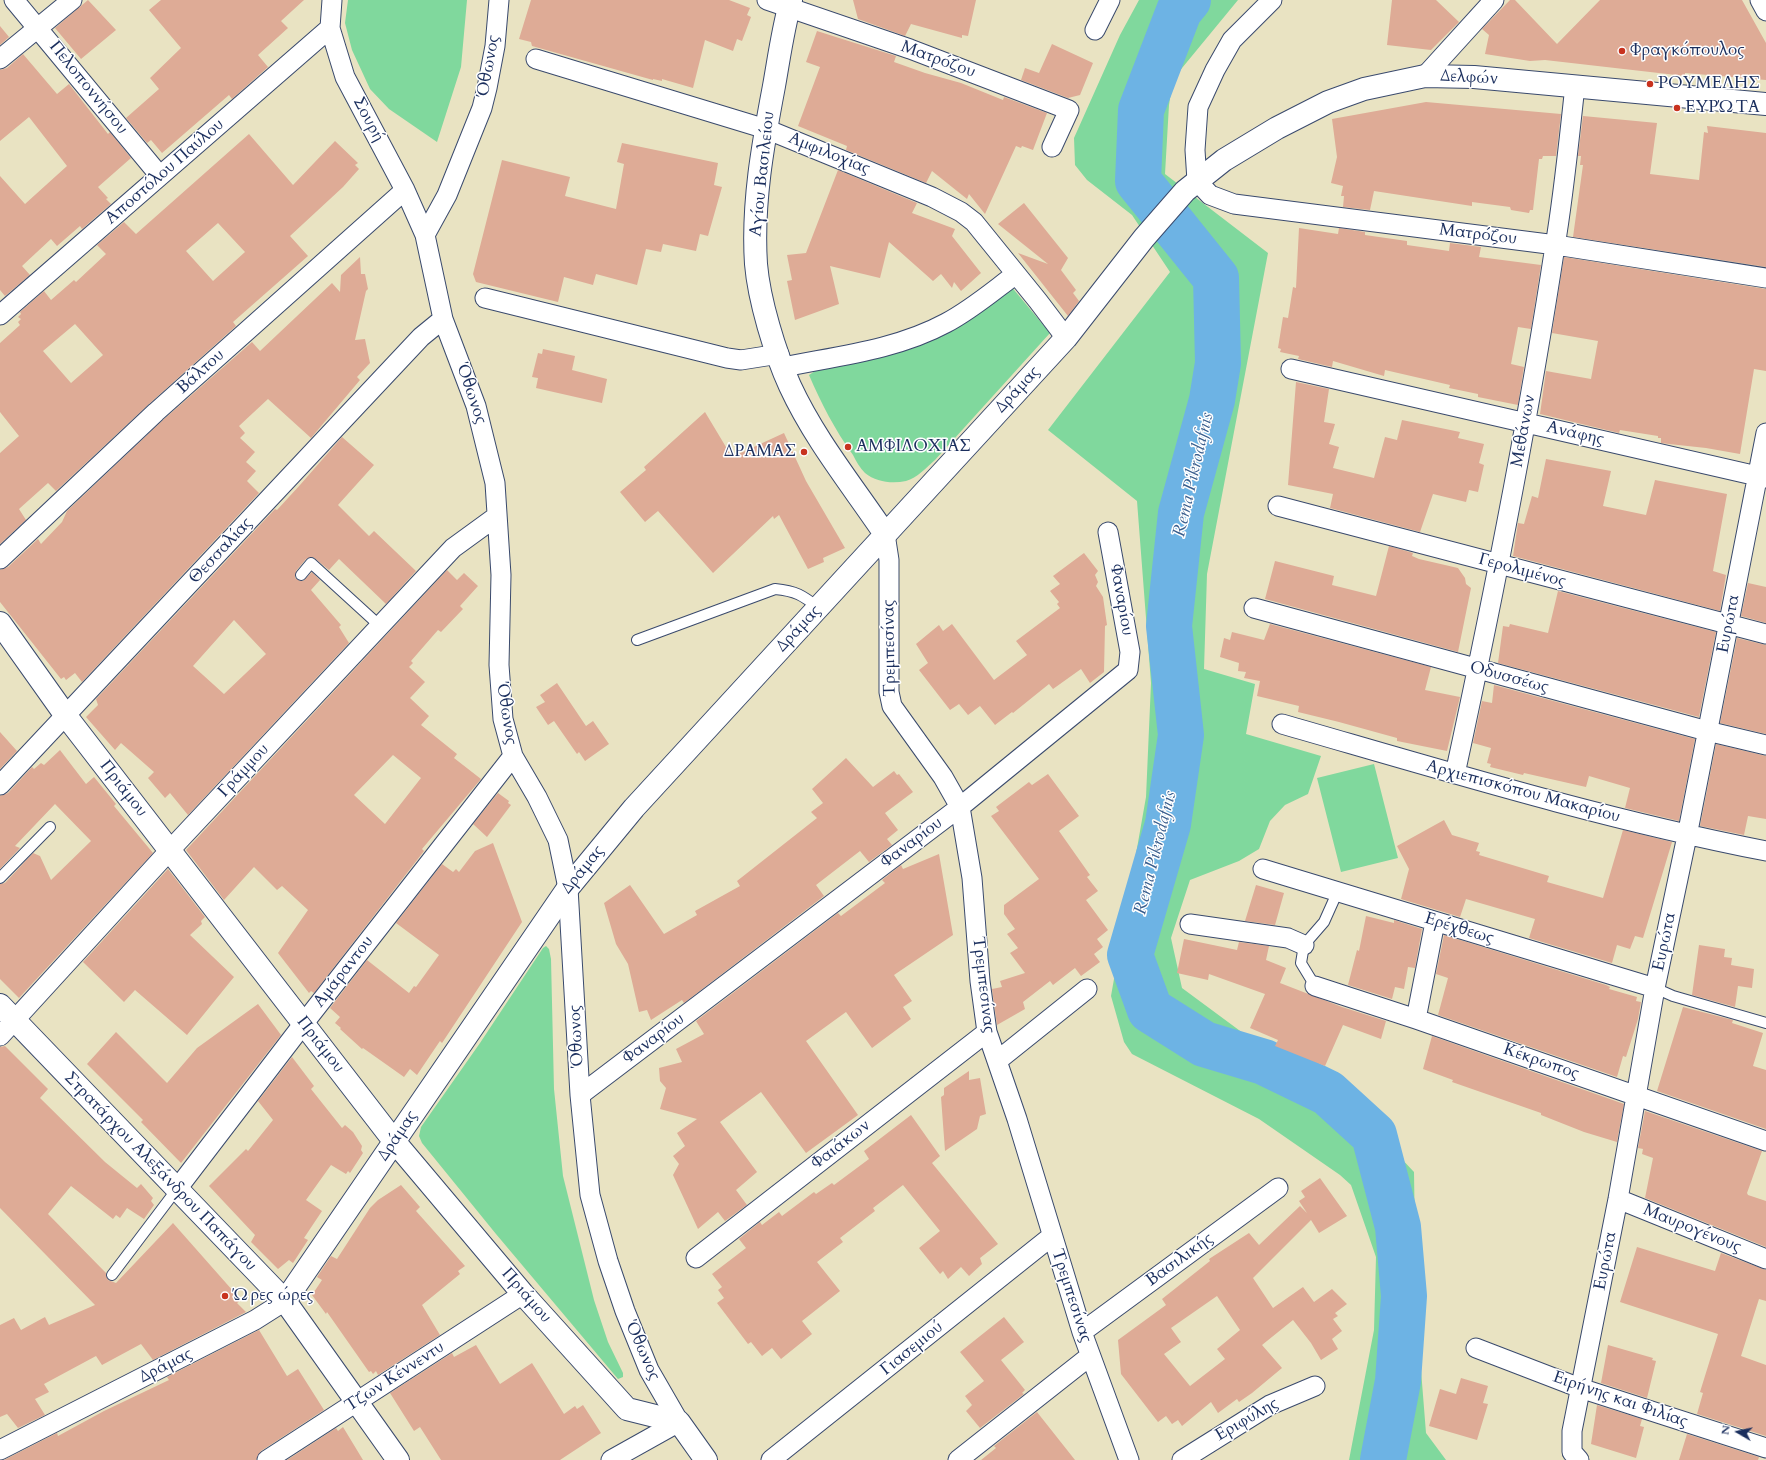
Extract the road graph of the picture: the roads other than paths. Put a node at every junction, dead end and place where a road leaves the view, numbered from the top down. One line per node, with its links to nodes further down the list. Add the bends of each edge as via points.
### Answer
1 (14, 0): 12 (street, Πελοποννήσου)
2 (72, 0): 12 (street)
3 (332, 0): 13 (street, Σουρή)
4 (499, 0): 25 (street, Όθωνος, via 495,46 482,108 447,195)
5 (767, 0): 10 (street, Ματρόζου)
6 (1110, 0): 14 (street)
7 (1272, 0): 23 (street, via 1232,40 1198,107)
8 (1494, 0): 17 (street)
9 (1760, 0): 11 (street)
10 (790, 4): 20 (street, Αγίου Βασιλείου); 21 (street, Ματρόζου, via 1069,110)
11 (1766, 11)
12 (39, 28): 15 (street); 22 (street, Πελοποννήσου)
13 (330, 28): 22 (street, Αποστόλου Παύλου); 24 (street, Σουρή, via 345,77)
14 (1095, 30)
15 (0, 59)
16 (536, 59): 20 (street, Αμφιλοχίας)
17 (1425, 76): 18 (street, Δελφών, via 1474,77); 23 (street, Δελφών, via 1384,84 1328,102 1277,128 1224,160)
18 (1575, 86): 19 (street, Δελφών); 27 (street, Μεθάνων)
19 (1766, 104)
20 (766, 129): 28 (street, Αμφιλοχίας, via 932,197 961,212 974,222); 34 (street, Αγίου Βασιλείου, via 756,219 756,265 765,310)
21 (1052, 147)
22 (160, 176): 31 (street, Αποστόλου Παύλου)
23 (1191, 186): 26 (street, Δελφών); 27 (street, Ματρόζου, via 1234,204)
24 (405, 190): 25 (street, Σουρή); 43 (street, Βάλτου, via 156,412)
25 (425, 235): 32 (street, Όθωνος)
26 (1144, 238): 33 (street, Δράμας)
27 (1556, 245): 29 (street, Ματρόζου); 36 (street, Μεθάνων)
28 (1016, 274): 33 (street, Αμφιλοχίας); 34 (street, via 953,319 907,340 875,348)
29 (1766, 278)
30 (485, 298): 34 (street, via 727,358)
31 (0, 315)
32 (443, 319): 40 (street, Όθωνος, via 476,406 487,445 495,483); 54 (street, Θεσσαλίας, via 421,337)
33 (1066, 338): 42 (street, Δράμας)
34 (781, 360): 42 (street, Αγίου Βασιλείου, via 790,386 818,438)
35 (1290, 369): 36 (street, Ανάφης)
36 (1526, 423): 38 (street, Ανάφης); 44 (street, Μεθάνων)
37 (1766, 433): 38 (street, Ευρώτα)
38 (1762, 477): 49 (street, Ευρώτα)
39 (1278, 506): 44 (street, Γερολιμένος)
40 (496, 516): 50 (street, Γράμμου, via 452,548); 58 (street, Όθωνος, via 501,575 500,673 503,719)
41 (1108, 532): 61 (street, Φαναρίου, via 1130,652 1128,670)
42 (885, 534): 46 (street, Δράμας); 61 (street, Τρεμπεσίνας, via 889,560 889,692 892,706 943,777)
43 (0, 559)
44 (1499, 566): 49 (street, Γερολιμένος); 53 (street, Μεθάνων)
45 (301, 575): 50 (lane, via 311,563)
46 (819, 608): 52 (lane, via 800,594 775,589); 68 (street, Δράμας, via 634,808)
47 (1254, 608): 53 (street, Οδυσσέως)
48 (0, 624): 54 (street, Πριάμου)
49 (1728, 624): 51 (street, Γερολιμένος); 56 (street, Ευρώτα)
50 (380, 626): 64 (street, Γράμμου)
51 (1766, 634)
52 (637, 640)
53 (1478, 670): 56 (street, Οδυσσέως); 59 (street, Μεθάνων)
54 (66, 716): 60 (street, Θεσσαλίας); 64 (street, Πριάμου)
55 (1282, 724): 59 (street, Αρχιεπισκόπου Μακαρίου)
56 (1707, 731): 57 (street, Οδυσσέως); 63 (street, Ευρώτα)
57 (1766, 744)
58 (513, 756): 68 (street, Όθωνος, via 558,840); 78 (street, Αμάραντου)
59 (1455, 774): 63 (street, Αρχιεπισκόπου Μακαρίου)
60 (0, 785)
61 (960, 807): 80 (street, Τρεμπεσίνας, via 972,878 980,981); 83 (street, Φαναρίου)
62 (50, 827): 67 (lane)
63 (1687, 836): 65 (street, Αρχιεπισκόπου Μακαρίου); 74 (street, Ευρώτα)
64 (170, 850): 76 (street, Γράμμου); 78 (street, Πριάμου)
65 (1766, 852)
66 (1263, 869): 69 (street, Ερέχθεως)
67 (0, 878)
68 (568, 888): 83 (street, Όθωνος); 85 (street, Δράμας)
69 (1337, 893): 70 (street, Ερέχθεως); 72 (lane, via 1324,922)
70 (1435, 922): 74 (street, Ερέχθεως); 77 (street)
71 (1190, 924): 72 (street, via 1288,938)
72 (1304, 945): 73 (lane, via 1301,963)
73 (1316, 986): 77 (street, Κέκρωπος)
74 (1655, 988): 79 (lane, via 1673,996); 84 (street, Ευρώτα)
75 (1087, 989): 82 (street)
76 (7, 1012): 81 (street, Γράμμου); 88 (street, Στρατάρχου Αλεξάνδρου Παπάγου)
77 (1416, 1019): 84 (street, Κέκρωπος)
78 (304, 1023): 85 (street, Πριάμου); 88 (street, Αμάραντου)
79 (1766, 1023)
80 (987, 1032): 82 (street, Τρεμπεσίνας); 91 (street, Φαιάκων)
81 (0, 1036)
82 (997, 1061): 90 (street, Τρεμπεσίνας)
83 (580, 1095): 102 (street, Όθωνος, via 590,1195 608,1261 625,1312 649,1370)
84 (1637, 1096): 86 (street, Κέκρωπος); 89 (street, Ευρώτα)
85 (394, 1140): 94 (street, Πριάμου); 95 (street, Δράμας)
86 (1766, 1141)
87 (1278, 1188): 96 (street, Βασιλικής)
88 (177, 1189): 93 (lane); 95 (street, Στρατάρχου Αλεξάνδρου Παπάγου)
89 (1618, 1199): 92 (street, Μαυρογένους); 100 (street, Ευρώτα)
90 (1052, 1236): 96 (street, Τρεμπεσίνας); 110 (street, Γιασεμιού)
91 (696, 1258)
92 (1766, 1259)
93 (112, 1275)
94 (523, 1294): 101 (street, Τζων Κέννεντυ); 102 (street, Πριάμου, via 627,1409)
95 (285, 1301): 101 (street, Στρατάρχου Αλεξάνδρου Παπάγου); 104 (street, Δράμας, via 254,1320)
96 (1082, 1332): 98 (street, Τρεμπεσίνας)
97 (1476, 1348): 100 (street, Ειρήνης και Φιλίας)
98 (1090, 1356): 111 (street); 112 (street, Τρεμπεσίνας)
99 (1315, 1386): 113 (street, Εριφύλης, via 1270,1405)
100 (1580, 1388): 103 (street, Ειρήνης και Φιλίας); 105 (street, Ευρώτα, via 1572,1431)
101 (357, 1402): 106 (street, Τζων Κέννεντυ); 107 (street, Στρατάρχου Αλεξάνδρου Παπάγου)
102 (679, 1422): 108 (street); 109 (street, Όθωνος)
103 (1766, 1448)
104 (0, 1450)
105 (1576, 1456)
106 (268, 1460)
107 (398, 1460)
108 (611, 1460)
109 (706, 1460)
110 (771, 1460)
111 (958, 1460)
112 (1129, 1460)
113 (1182, 1460)

